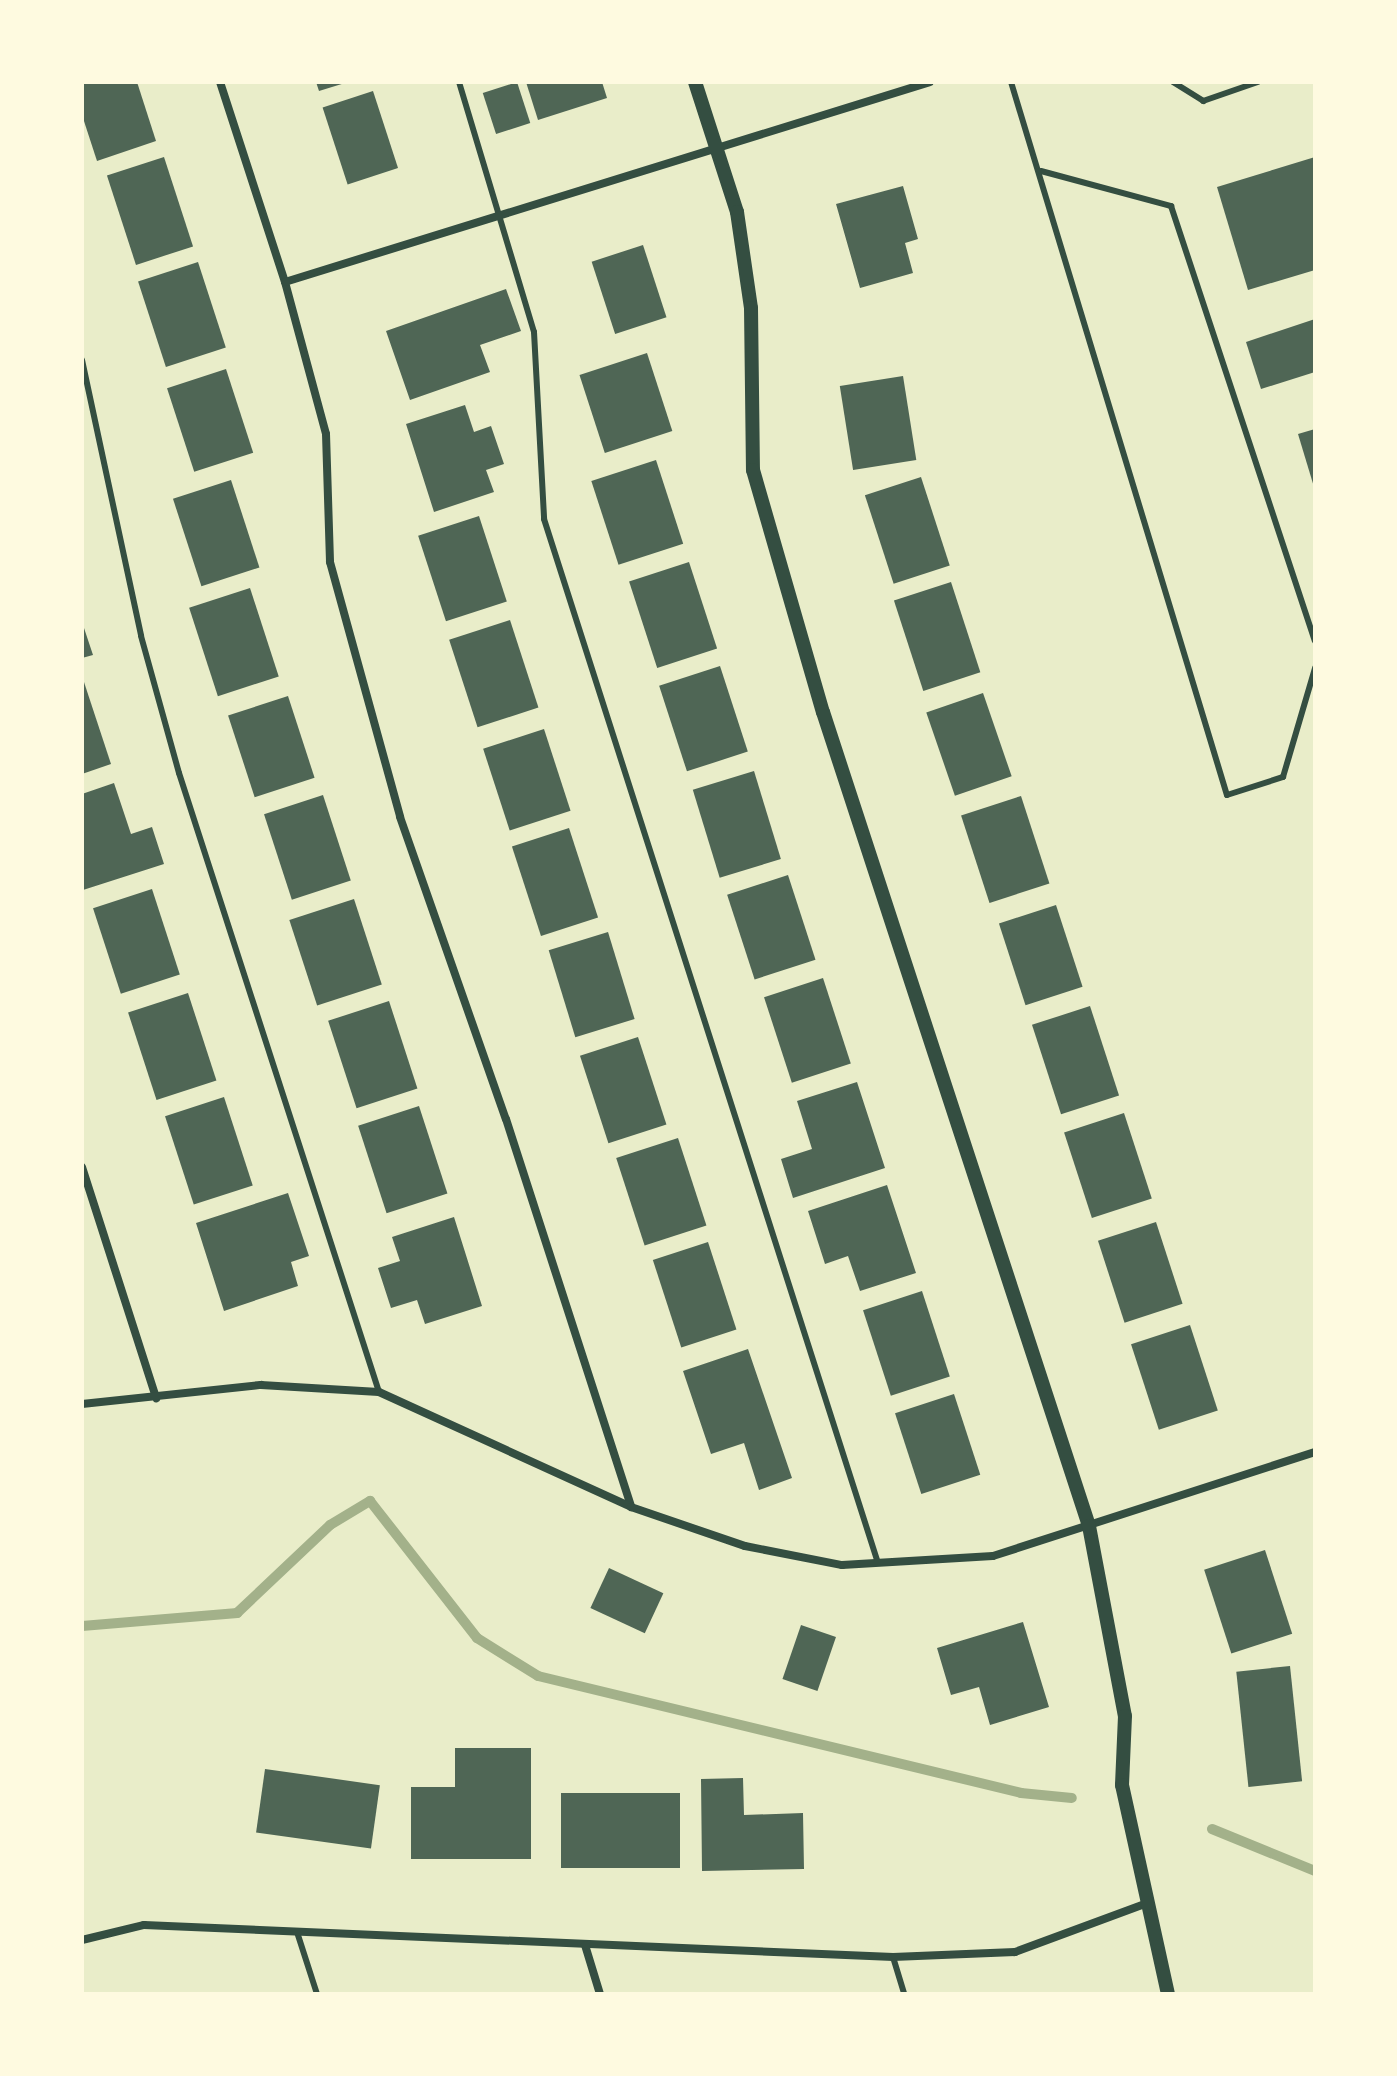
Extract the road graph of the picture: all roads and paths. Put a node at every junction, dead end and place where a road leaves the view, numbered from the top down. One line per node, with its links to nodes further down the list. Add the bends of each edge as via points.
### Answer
1 (220, 82): 11 (street)
2 (459, 82): 10 (lane)
3 (695, 82): 8 (street)
4 (930, 82): 8 (street)
5 (1011, 82): 9 (lane)
6 (1173, 82): 7 (lane, via 1203,101)
7 (1258, 82)
8 (717, 148): 10 (street); 21 (street, via 737,212 751,308 753,470 823,712)
9 (1041, 171): 13 (lane, via 1171,206); 14 (lane, via 1227,795 1283,777)
10 (503, 215): 11 (street); 22 (lane, via 534,332 544,519)
11 (285, 282): 20 (street, via 326,434 330,562 400,817 506,1119)
12 (82, 360): 16 (lane, via 141,636 179,773)
13 (1315, 641)
14 (1315, 668)
15 (82, 1167): 17 (street)
16 (379, 1392): 17 (street, via 261,1385); 20 (street)
17 (156, 1398): 18 (street)
18 (82, 1404)
19 (1315, 1452): 21 (street)
20 (631, 1507): 22 (street, via 745,1546 842,1565)
21 (1089, 1526): 22 (street, via 993,1556); 23 (street, via 1125,1716 1122,1785)
22 (878, 1563)
23 (1145, 1904): 27 (street, via 1015,1952); 31 (street)
24 (297, 1932): 25 (street, via 144,1925); 26 (street); 28 (lane)
25 (82, 1940)
26 (585, 1945): 27 (street); 29 (street)
27 (893, 1957): 30 (lane)
28 (317, 1994)
29 (600, 1994)
30 (904, 1994)
31 (1168, 1994)

